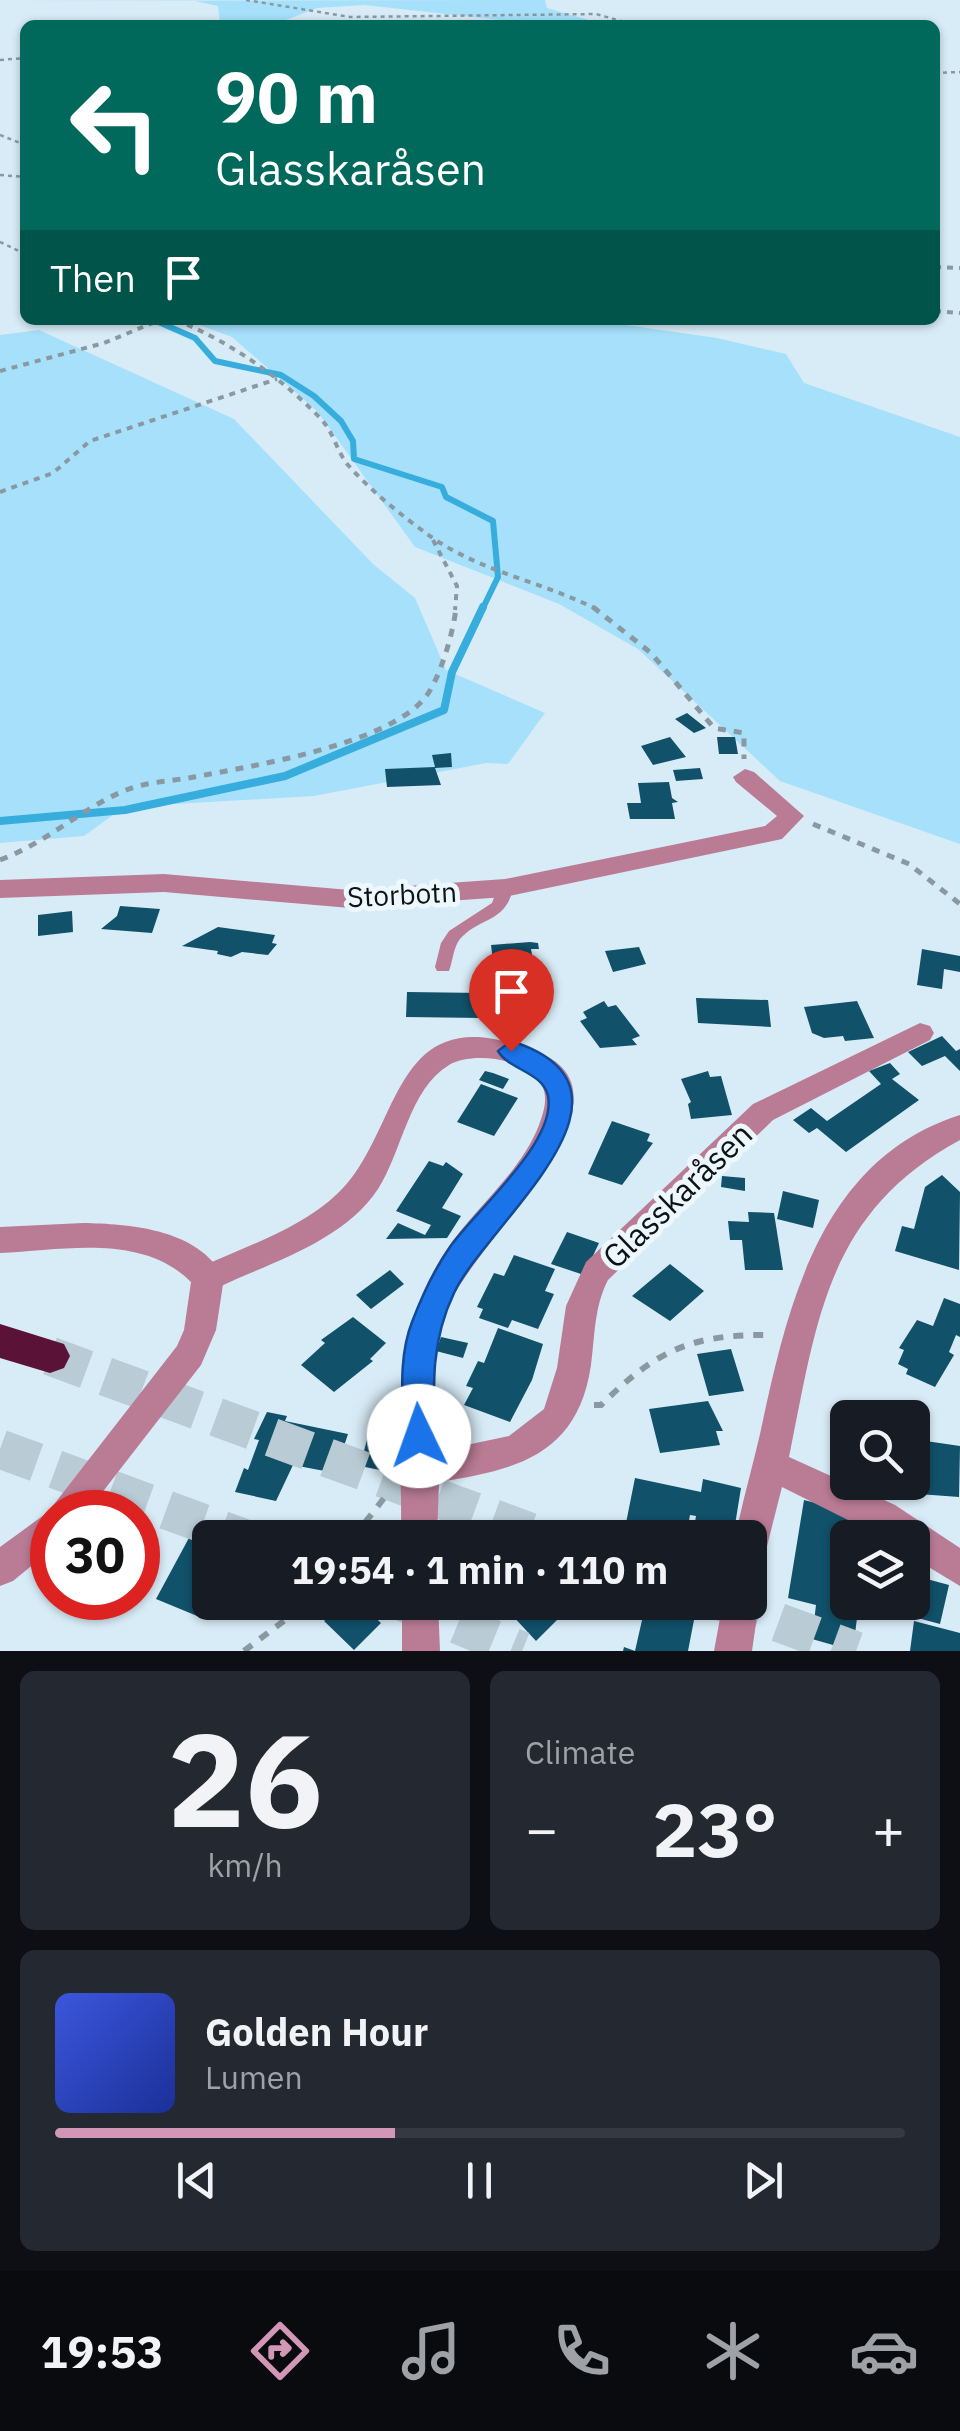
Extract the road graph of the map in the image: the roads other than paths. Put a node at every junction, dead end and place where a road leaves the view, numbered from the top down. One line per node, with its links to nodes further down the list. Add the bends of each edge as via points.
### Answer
1 (745, 777): 2 (street, Storbotn, via 792,816 773,833)
2 (506, 888): 3 (street, Storbotn, via 350,899 164,883); 4 (lane, via 498,908 449,942)
3 (0, 889)
4 (443, 967)
5 (920, 1034): 12 (street, Glasskaråsen, via 763,1112 598,1271 582,1295 567,1400 550,1428 525,1448 497,1458)
6 (960, 1126): 11 (street, via 926,1142 856,1204 828,1254 799,1337)
7 (0, 1240): 8 (street, via 140,1238 192,1257)
8 (208, 1278): 12 (street, via 350,1201 386,1148 412,1079 433,1062 460,1049 488,1047 511,1051 550,1076 561,1094 555,1131 460,1255 425,1326 417,1369); 13 (street, via 189,1354)
9 (0, 1341): 10 (highway)
10 (50, 1356)
11 (770, 1464): 15 (street); 18 (street, via 884,1516)
12 (421, 1469): 14 (street)
13 (83, 1490)
14 (420, 1520)
15 (757, 1520)
16 (30, 1545): 17 (street)
17 (0, 1569)
18 (960, 1569)
19 (420, 1620): 21 (street)
20 (738, 1620): 22 (street)
21 (421, 1651)
22 (732, 1651)

